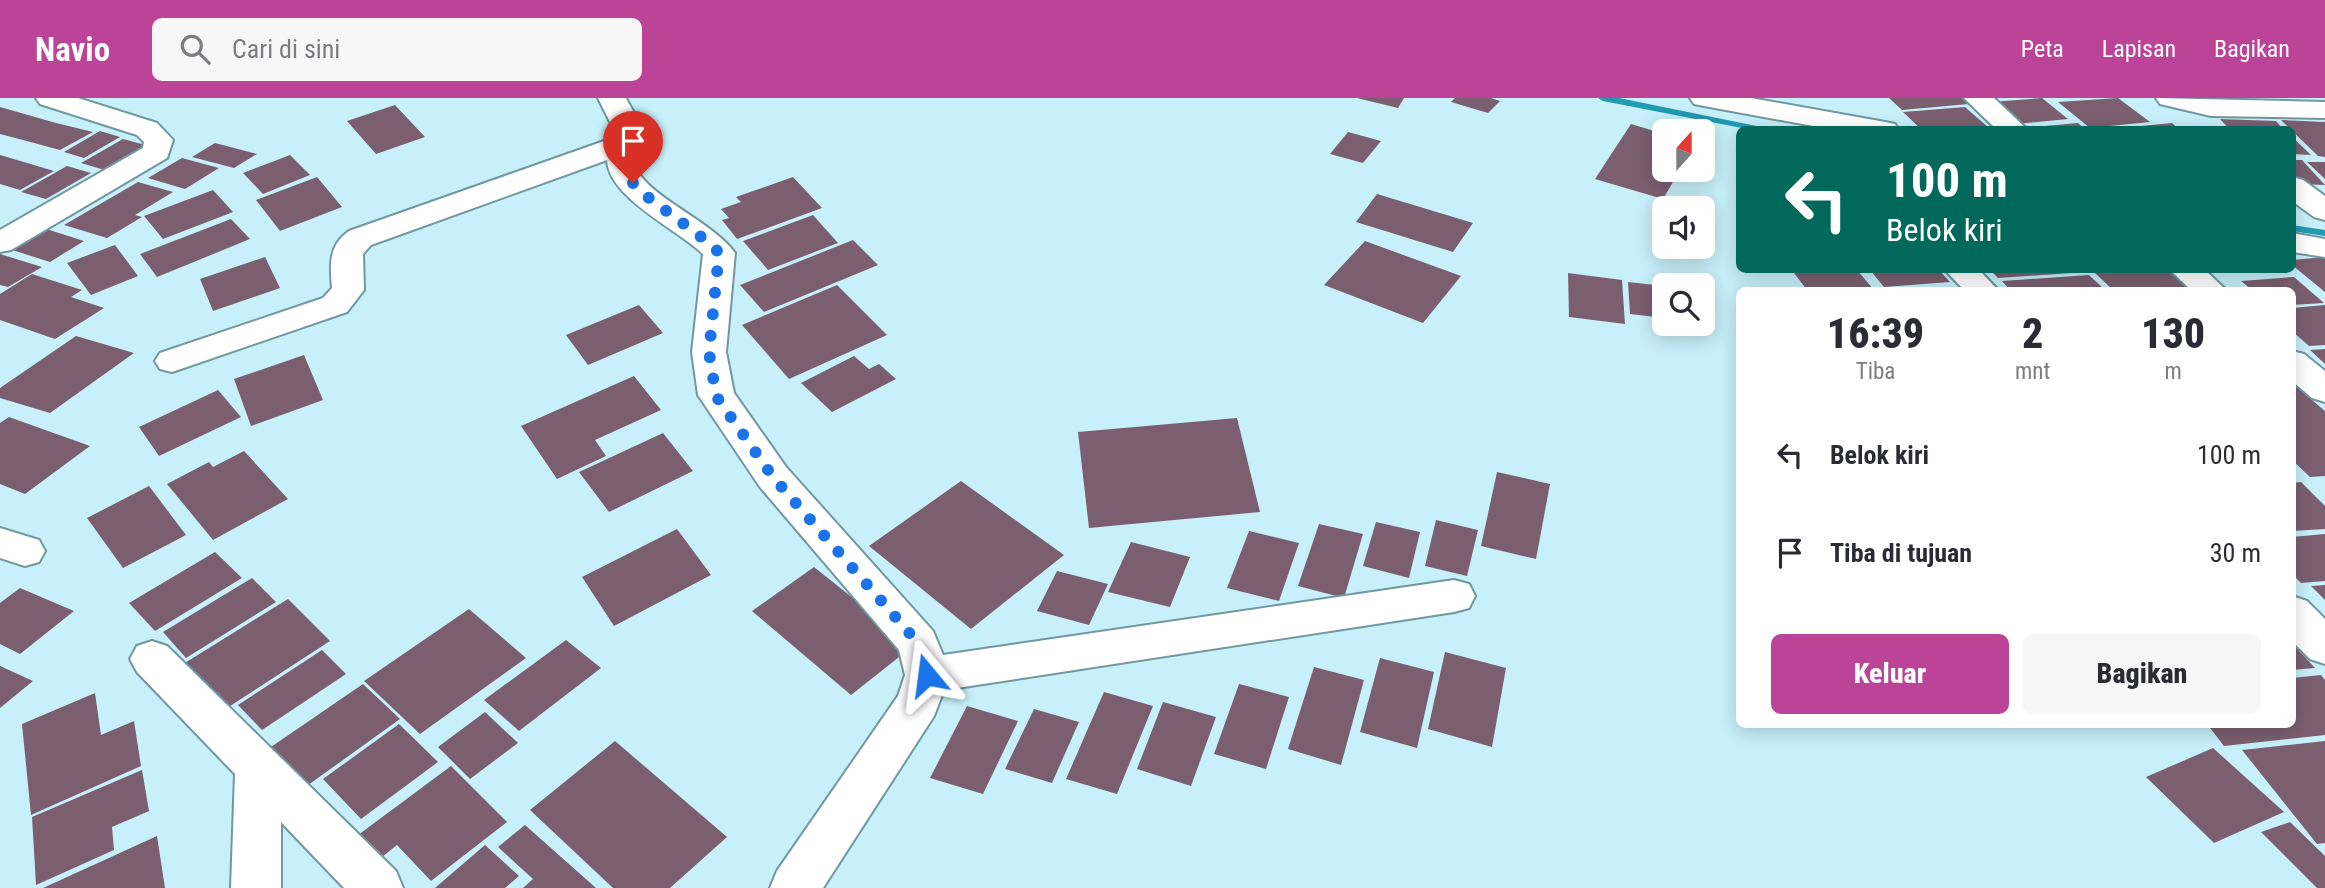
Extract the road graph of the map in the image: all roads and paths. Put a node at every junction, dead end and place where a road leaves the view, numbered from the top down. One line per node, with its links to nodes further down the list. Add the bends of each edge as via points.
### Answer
1 (50, 98): 16 (street, via 148,129 159,139 157,152)
2 (612, 98): 12 (street, via 625,124)
3 (1704, 98): 8 (street)
4 (1807, 98): 8 (street)
5 (1978, 98): 10 (street)
6 (2178, 101): 7 (street, via 2211,108); 11 (street)
7 (2325, 110)
8 (1828, 124): 9 (street)
9 (1847, 126)
10 (2010, 126)
11 (2213, 126)
12 (620, 145): 24 (street, via 359,238 346,250 348,290 335,305); 31 (street, via 622,171 719,253 709,352 716,396 773,477 918,643)
13 (2296, 189): 15 (street)
14 (2296, 208): 15 (street)
15 (2325, 213)
16 (14, 223): 17 (street)
17 (0, 243)
18 (2296, 243): 19 (street)
19 (2325, 248)
20 (1964, 273): 22 (street)
21 (2190, 273): 23 (street)
22 (1979, 287)
23 (2206, 287)
24 (172, 361)
25 (2296, 365): 26 (street)
26 (2325, 390)
27 (1454, 596): 31 (street)
28 (2296, 617): 29 (street)
29 (2325, 647)
30 (152, 659): 32 (street)
31 (927, 675): 35 (street, via 918,703)
32 (258, 766): 33 (street); 34 (street)
33 (256, 888)
34 (378, 888)
35 (795, 888)

